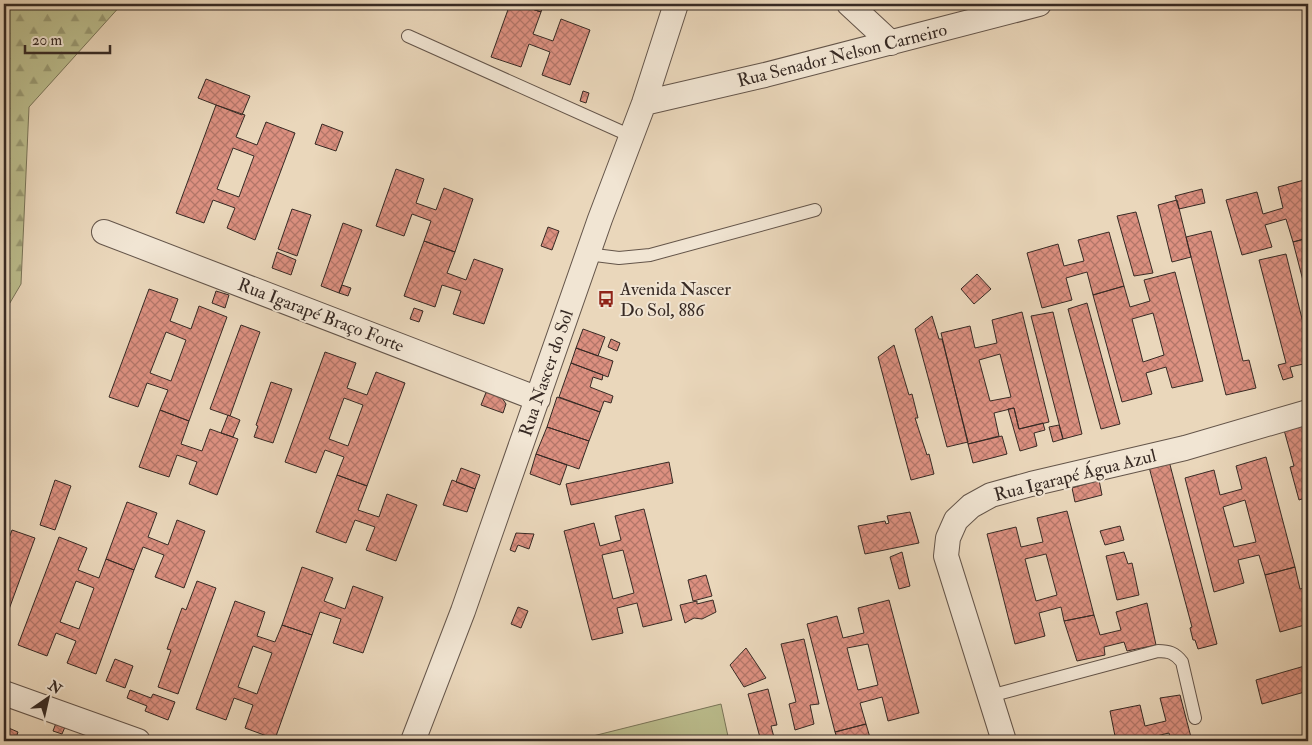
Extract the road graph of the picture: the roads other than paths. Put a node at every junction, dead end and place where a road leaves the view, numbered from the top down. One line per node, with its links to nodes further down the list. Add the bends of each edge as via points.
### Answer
1 (676, 4): 6 (street, Rua Nascer do Sol)
2 (849, 4): 5 (street)
3 (1039, 4): 5 (street, Rua Senador Nelson Carneiro)
4 (408, 36): 7 (lane)
5 (891, 43): 6 (street, Rua Senador Nelson Carneiro)
6 (644, 103): 7 (street, Rua Nascer do Sol)
7 (631, 136): 10 (street, Rua Nascer do Sol)
8 (815, 210): 10 (lane, via 650,255 619,258)
9 (104, 232): 11 (street, Rua Igarapé Braço Forte)
10 (588, 254): 11 (street, Rua Nascer do Sol)
11 (538, 399): 17 (street, Rua Nascer do Sol)
12 (1308, 412): 14 (street, Rua Igarapé Água Azul, via 1185,448 1031,484 991,496 971,506 956,520 948,538 946,556)
13 (4, 692): 16 (street)
14 (990, 696): 15 (lane, via 1158,651 1169,651 1182,662); 18 (street, Rua Igarapé Água Azul)
15 (1195, 718)
16 (138, 741)
17 (413, 741)
18 (1004, 741)

